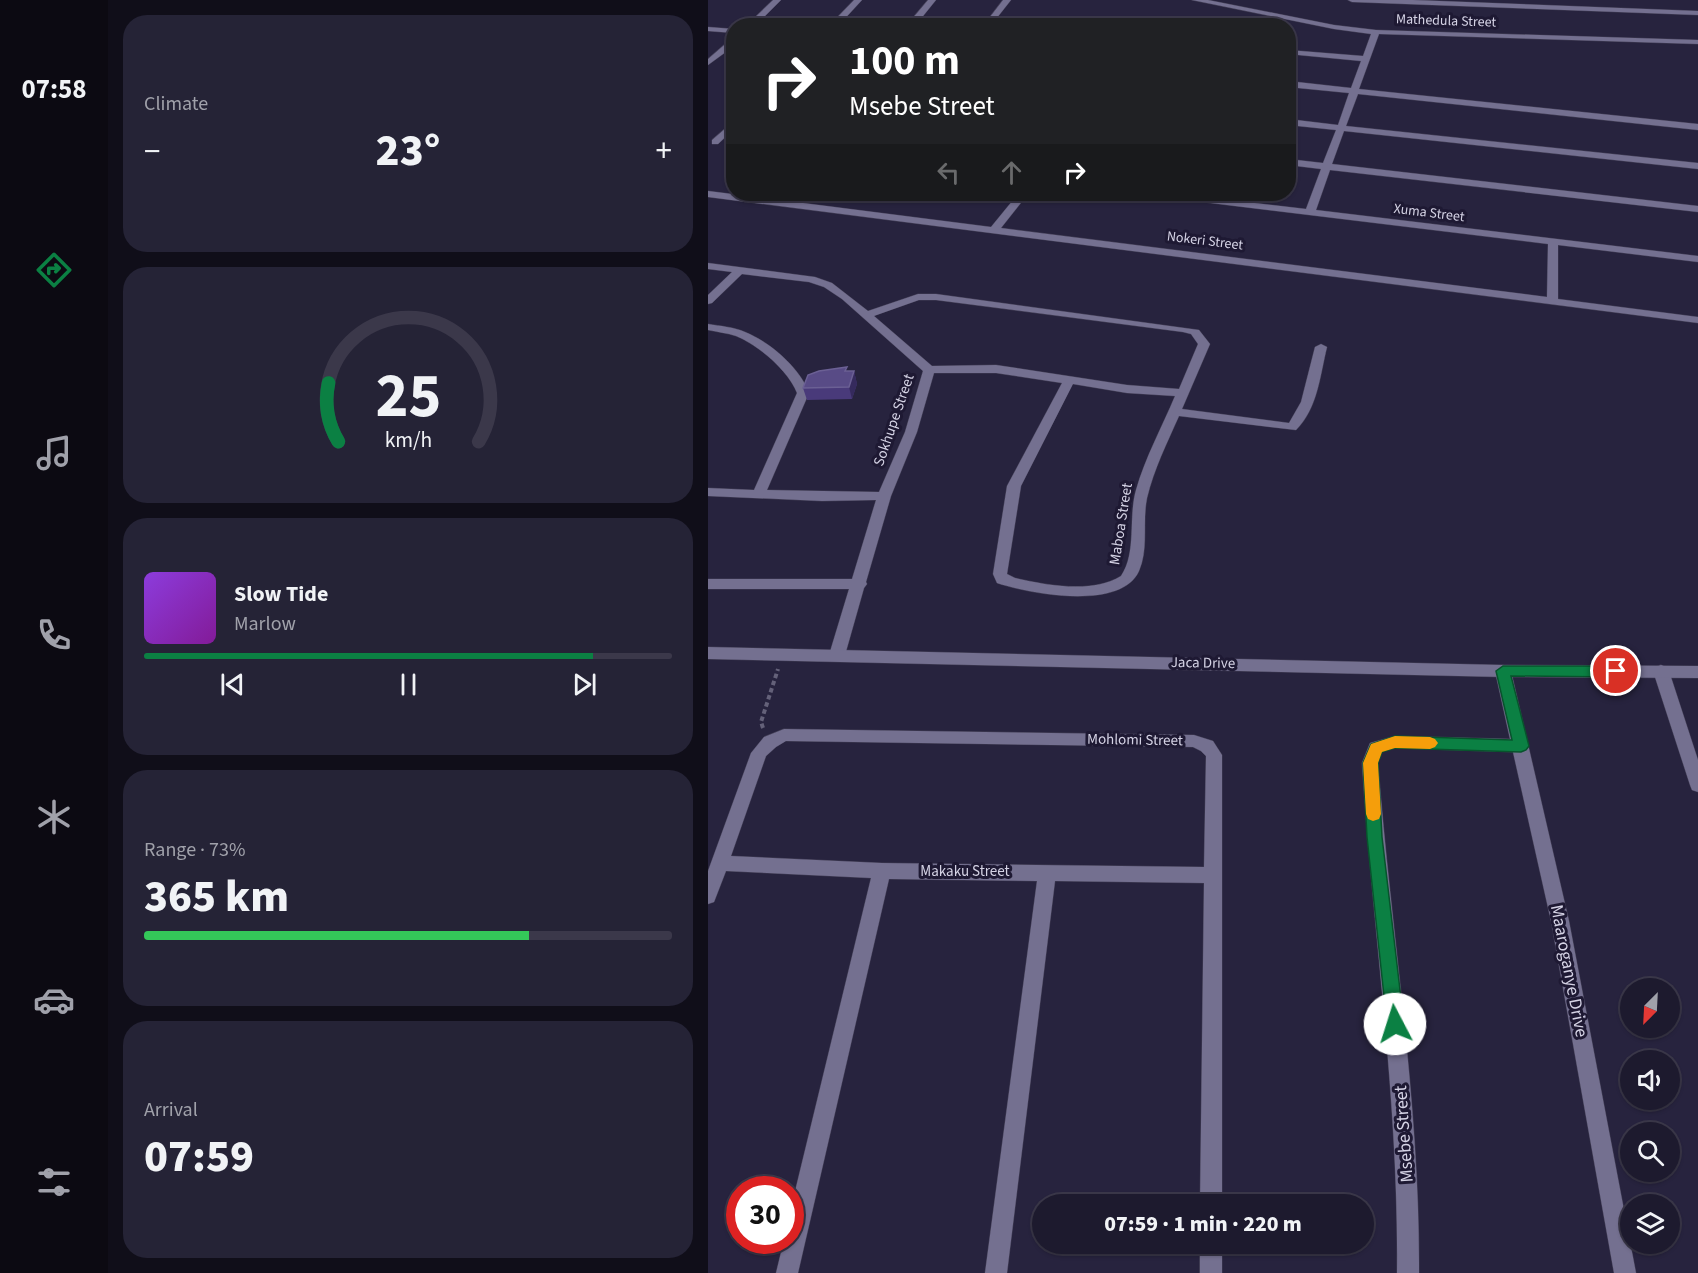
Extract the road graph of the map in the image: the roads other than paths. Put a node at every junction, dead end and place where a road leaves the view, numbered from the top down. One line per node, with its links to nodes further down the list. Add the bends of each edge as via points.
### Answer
1 (777, 0): 10 (street)
2 (858, 0): 11 (street)
3 (932, 0): 12 (street)
4 (1007, 0): 13 (street)
5 (1196, 0): 8 (street, Mathedula Street)
6 (1352, 0): 9 (street)
7 (1693, 0): 9 (street)
8 (1213, 2): 14 (street, Mathedula Street)
9 (1698, 11)
10 (758, 18)
11 (841, 18)
12 (917, 18)
13 (993, 18)
14 (1290, 18)
15 (1296, 19): 18 (street, Mathedula Street)
16 (708, 29): 17 (street)
17 (726, 30)
18 (1377, 32): 19 (street, Mathedula Street); 22 (street)
19 (1698, 42)
20 (726, 48): 23 (street)
21 (1296, 53): 22 (street)
22 (1365, 60): 25 (street)
23 (708, 63)
24 (1296, 85): 25 (street)
25 (1356, 91): 27 (street); 28 (street)
26 (1296, 123): 28 (street)
27 (1698, 127)
28 (1341, 128): 32 (street); 33 (street)
29 (726, 130): 30 (street)
30 (712, 141)
31 (1296, 163): 32 (street)
32 (1326, 166): 39 (street); 40 (street)
33 (1698, 166)
34 (708, 194): 35 (street, Nokeri Street)
35 (726, 196)
36 (764, 201): 41 (street, Nokeri Street)
37 (1017, 201): 41 (street)
38 (1216, 201): 40 (street, Xuma Street)
39 (1698, 209)
40 (1310, 212): 42 (street, Xuma Street)
41 (994, 230): 47 (street, Nokeri Street)
42 (1553, 242): 43 (street, Xuma Street); 47 (street)
43 (1698, 259)
44 (708, 266): 45 (street, Sokhupe Street)
45 (740, 270): 46 (street); 48 (street, Sokhupe Street, via 820,282)
46 (708, 301)
47 (1552, 301): 49 (street, Nokeri Street)
48 (866, 315): 52 (street, Sokhupe Street); 54 (street, via 918,297 936,297 1183,329 1195,332 1204,344)
49 (1698, 320)
50 (708, 327): 57 (street, via 752,339 802,387 803,393)
51 (1321, 347): 55 (street, via 1304,412 1292,427)
52 (929, 370): 53 (street, via 996,369); 58 (street, Sokhupe Street, via 911,432)
53 (1070, 379): 54 (street); 55 (street, Maboa Street, via 1014,486 1000,574 1002,579 1019,586 1103,589 1119,586 1128,578 1146,473)
54 (1182, 393): 55 (street)
55 (1174, 412)
56 (708, 492): 57 (street)
57 (758, 495): 58 (street)
58 (884, 496): 60 (street, Sokhupe Street)
59 (708, 584): 60 (street)
60 (860, 584): 62 (street, Sokhupe Street)
61 (708, 653): 62 (street, Jaca Drive)
62 (837, 655): 63 (street, Jaca Drive)
63 (1503, 671): 64 (street, Jaca Drive); 66 (street, Maaroganye Drive)
64 (1661, 671): 65 (street, Jaca Drive); 67 (street)
65 (1698, 672)
66 (1521, 746): 79 (street, Msebe Street, via 1395,742 1376,748 1370,763 1405,1131); 80 (street, Maaroganye Drive, via 1560,921)
67 (1692, 746): 68 (street)
68 (1698, 784)
69 (720, 863): 70 (street, Makaku Street); 72 (street, Mohlomi Street, via 759,753 784,735 1202,743 1214,755); 73 (street)
70 (882, 871): 71 (street, Makaku Street); 76 (street)
71 (1047, 872): 72 (street, Makaku Street); 77 (street)
72 (1211, 875): 74 (street, Mohlomi Street)
73 (708, 896)
74 (1211, 1194)
75 (1211, 1254): 78 (street)
76 (787, 1273)
77 (996, 1273)
78 (1211, 1273)
79 (1408, 1273)
80 (1625, 1273)

